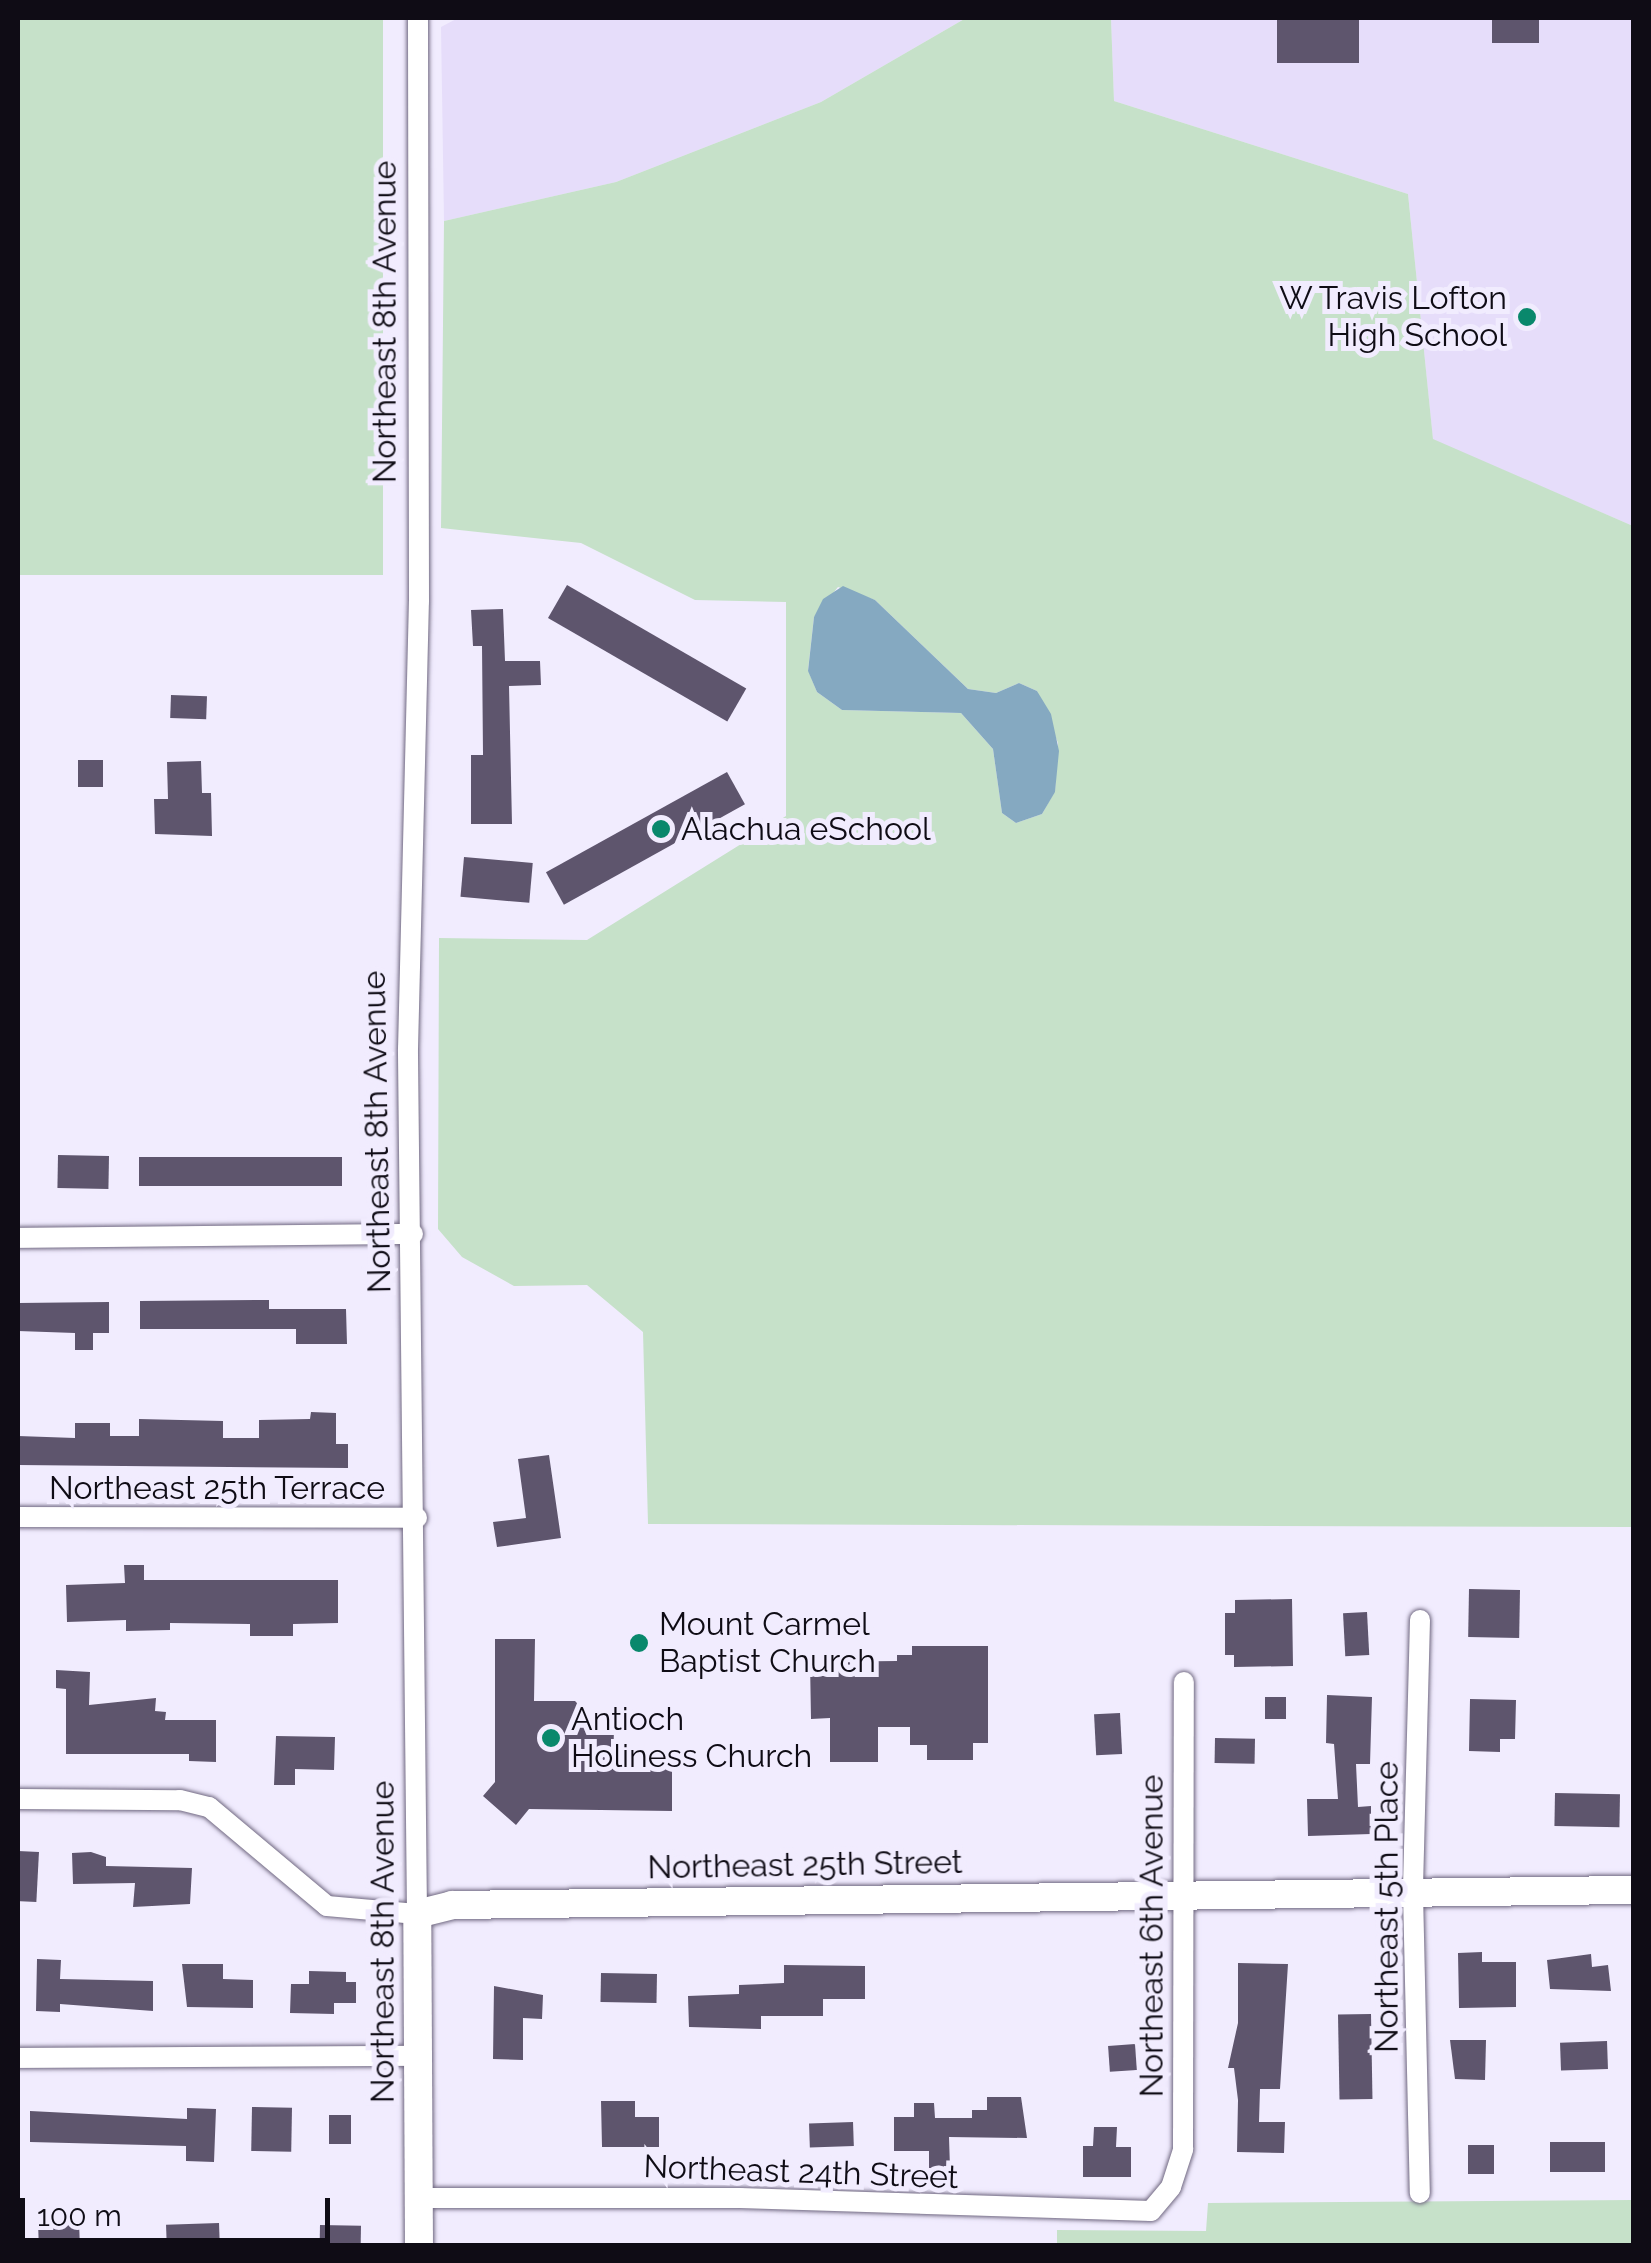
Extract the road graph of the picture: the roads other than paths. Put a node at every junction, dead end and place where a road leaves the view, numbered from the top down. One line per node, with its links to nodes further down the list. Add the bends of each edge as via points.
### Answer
1 (418, 18): 2 (street, Northeast 8th Avenue, via 419,618 409,941)
2 (413, 1234): 3 (street); 5 (street, Northeast 8th Avenue)
3 (18, 1238)
4 (18, 1517): 5 (street, Northeast 25th Terrace)
5 (417, 1518): 12 (street, Northeast 8th Avenue)
6 (1420, 1620): 10 (street, Northeast 5th Place)
7 (1184, 1682): 11 (street, Northeast 6th Avenue)
8 (18, 1799): 12 (street, Northeast 25th Street, via 180,1800 208,1807 327,1906)
9 (1634, 1890): 10 (street, Northeast 25th Street)
10 (1413, 1893): 11 (street, Northeast 25th Street); 16 (street, Northeast 5th Place)
11 (1180, 1896): 12 (street, Northeast 25th Street, via 452,1905); 15 (street, Northeast 6th Avenue, via 1182,2149)
12 (417, 1914): 13 (street, Northeast 8th Avenue)
13 (418, 2056): 14 (street); 17 (street, Northeast 8th Avenue)
14 (18, 2058)
15 (1171, 2187): 17 (street, Northeast 24th Street, via 1150,2211 1082,2213 740,2198)
16 (1420, 2193)
17 (419, 2198): 18 (street, Northeast 8th Avenue)
18 (419, 2246)

